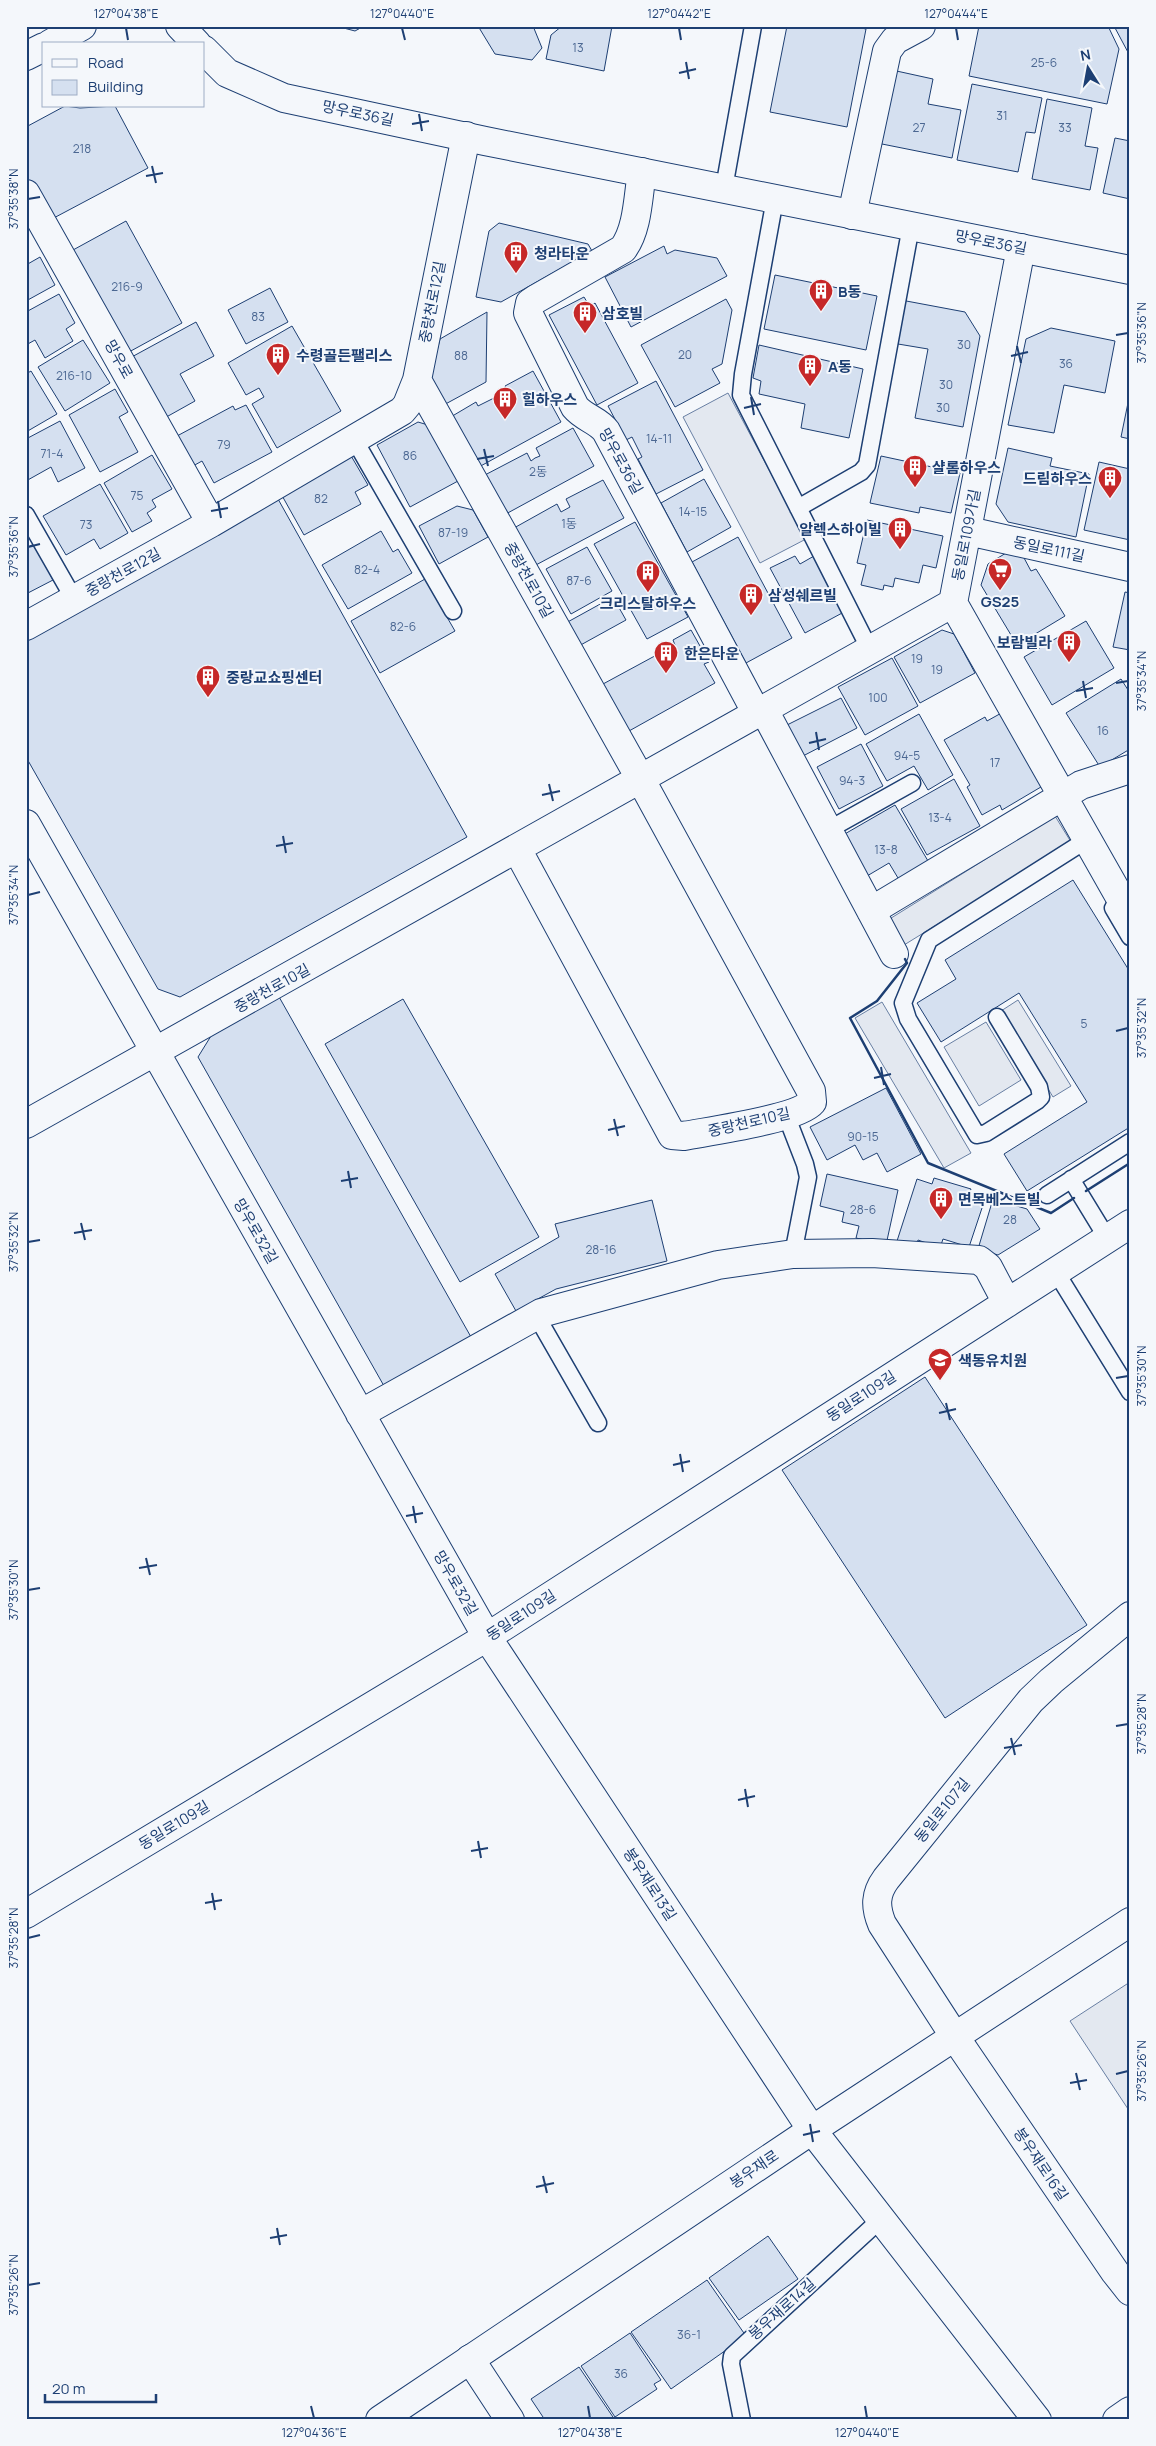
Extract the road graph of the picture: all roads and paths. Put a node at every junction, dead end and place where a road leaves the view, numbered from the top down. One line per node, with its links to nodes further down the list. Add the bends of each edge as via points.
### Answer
1 (82, 26): 5 (street)
2 (180, 26): 6 (street)
3 (753, 26): 12 (lane)
4 (922, 26): 15 (street, via 895,40 887,51)
5 (54, 42)
6 (195, 42)
7 (42, 48): 9 (street)
8 (205, 51): 10 (street, 망우로36길, via 226,73 284,98)
9 (26, 56)
10 (466, 136): 11 (street, 망우로36길); 19 (street, 중랑천로12길)
11 (642, 172): 12 (street, 망우로36길); 31 (street, 망우로36길, via 632,227 623,249 530,303 528,313 575,407 606,431)
12 (724, 188): 14 (street, 망우로36길)
13 (26, 194): 23 (street, 망우로)
14 (775, 199): 15 (street, 망우로36길); 21 (lane, via 741,395)
15 (852, 215): 16 (street, 망우로36길)
16 (911, 226): 17 (street, 망우로36길); 21 (lane, via 867,465 861,472)
17 (1022, 248): 18 (street, 망우로36길); 24 (street, 동일로109가길)
18 (1130, 270)
19 (417, 380): 20 (street, 중랑천로12길, via 402,411); 33 (street, 중랑천로10길)
20 (354, 439): 23 (street, 중랑천로12길); 28 (lane)
21 (798, 508): 30 (lane)
22 (26, 515): 26 (lane, 중랑천로12길)
23 (211, 523): 26 (street, 중랑천로12길)
24 (968, 532): 25 (street, 동일로111길); 27 (street, 동일로109가길)
25 (1130, 567)
26 (74, 599): 29 (street, 중랑천로12길)
27 (953, 603): 30 (street, 중랑천로10길); 35 (street)
28 (453, 611)
29 (26, 626)
30 (870, 650): 31 (street, 중랑천로10길)
31 (760, 712): 33 (street, 중랑천로10길); 37 (street)
32 (1130, 769): 35 (street, via 1087,782)
33 (641, 780): 39 (street, 중랑천로10길); 46 (street, 중랑천로10길, via 811,1091 812,1102 808,1107)
34 (912, 783): 37 (lane)
35 (1062, 797): 38 (street); 40 (street)
36 (26, 824): 45 (street, 망우로32길)
37 (828, 830): 40 (street)
38 (1082, 843): 41 (street); 42 (lane); 44 (lane, via 929,940 903,1003 908,1019 977,1135 986,1133 1040,1097 1038,1087)
39 (517, 849): 45 (street, 중랑천로10길); 46 (street, 중랑천로10길, via 672,1135 684,1136)
40 (871, 911): 43 (street)
41 (1130, 915)
42 (1130, 937)
43 (894, 954)
44 (997, 1017)
45 (155, 1054): 47 (street, 중랑천로10길); 57 (street, 망우로32길)
46 (786, 1115): 52 (lane, via 808,1177)
47 (26, 1124)
48 (1130, 1142): 49 (lane)
49 (1070, 1179): 50 (lane); 51 (lane)
50 (1047, 1195)
51 (1119, 1231): 53 (street, 동일로109길)
52 (793, 1254): 54 (street, via 877,1253 979,1260 988,1267); 55 (street, via 730,1262)
53 (1056, 1272): 54 (street, 동일로109길); 56 (lane)
54 (1007, 1303): 60 (street, 동일로109길)
55 (536, 1315): 57 (street); 58 (lane)
56 (1130, 1392)
57 (360, 1414): 60 (street, 망우로32길)
58 (598, 1423)
59 (1130, 1616): 63 (street, 동일로107길, via 1031,1700 880,1887 876,1900 882,1924)
60 (487, 1637): 61 (street, 동일로109길); 64 (street, 봉우재로13길)
61 (26, 1914)
62 (1130, 1922): 63 (street, 봉우재로)
63 (955, 2037): 64 (street, 봉우재로); 66 (street, 봉우재로16길)
64 (812, 2130): 65 (street); 67 (street, 봉우재로)
65 (881, 2219): 71 (lane, 봉우재로14길, via 732,2356); 72 (street)
66 (1130, 2290)
67 (470, 2359): 69 (street, 봉우재로); 70 (street)
68 (1130, 2410): 73 (street)
69 (380, 2420)
70 (510, 2420)
71 (742, 2420)
72 (1038, 2420)
73 (1117, 2420)

